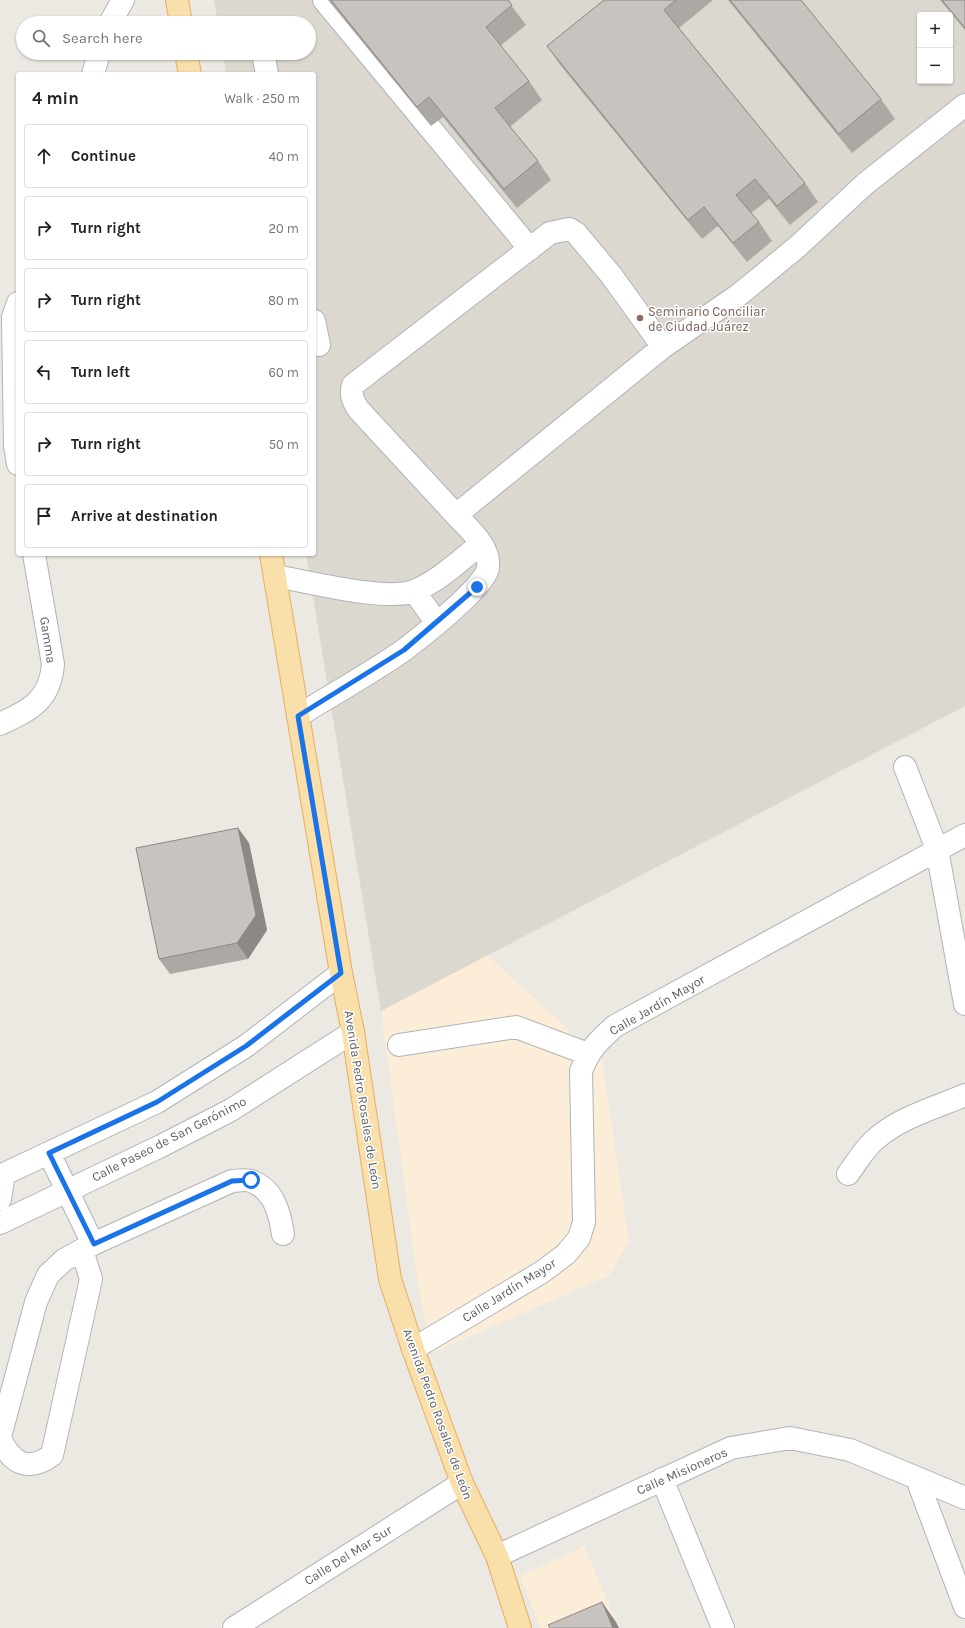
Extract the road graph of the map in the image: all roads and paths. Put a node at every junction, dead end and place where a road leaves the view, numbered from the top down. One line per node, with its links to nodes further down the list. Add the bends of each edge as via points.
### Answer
1 (123, 0): 4 (street)
2 (177, 0): 5 (main road)
3 (324, 0): 13 (street)
4 (114, 16)
5 (180, 16)
6 (97, 60): 9 (street)
7 (187, 60): 10 (main road)
8 (264, 60): 11 (street)
9 (94, 72)
10 (190, 72)
11 (267, 72)
12 (965, 105): 17 (street, via 865,184 797,247 740,294)
13 (530, 249): 17 (street, via 554,232 569,229 576,232); 19 (street, via 353,385 353,401 358,409)
14 (16, 312): 18 (street)
15 (316, 331): 16 (street)
16 (319, 345)
17 (663, 347): 19 (street)
18 (11, 453)
19 (456, 515): 20 (street)
20 (481, 544): 24 (street, via 441,575); 25 (street, via 487,554 488,569 477,587)
21 (34, 556): 27 (street, Gamma, via 53,664 52,677 46,692 27,712)
22 (271, 556): 23 (main road, Avenida Pedro Rosales de León)
23 (275, 576): 24 (street, via 386,595); 26 (main road, Avenida Pedro Rosales de León)
24 (414, 591): 25 (street)
25 (436, 623): 26 (street, via 404,650)
26 (298, 716): 31 (main road, Avenida Pedro Rosales de León)
27 (0, 724)
28 (905, 767): 30 (street)
29 (965, 835): 30 (street, Calle Jardín Mayor)
30 (937, 849): 32 (street); 35 (street, Calle Jardín Mayor, via 615,1026)
31 (341, 973): 33 (main road, Avenida Pedro Rosales de León); 37 (street, via 246,1046 157,1102)
32 (965, 1004)
33 (353, 1032): 40 (street, Calle Paseo de San Gerónimo, via 230,1110); 45 (main road, Avenida Pedro Rosales de León, via 390,1280)
34 (399, 1045): 35 (street, via 516,1027)
35 (588, 1054): 45 (street, Calle Jardín Mayor, via 581,1071 584,1222 579,1238 566,1254 542,1272)
36 (965, 1095): 38 (street, via 883,1133 867,1147)
37 (49, 1153): 39 (street); 40 (street)
38 (848, 1174)
39 (2, 1175): 41 (street)
40 (67, 1191): 42 (street, Calle Paseo de San Gerónimo); 44 (street)
41 (0, 1198)
42 (0, 1223)
43 (283, 1234): 44 (street, via 280,1213 268,1192 251,1180 232,1181)
44 (88, 1247): 46 (street, via 64,1260 48,1276 36,1302); 46 (street, via 91,1278 52,1455 43,1462 29,1465 15,1460 5,1450)
45 (413, 1349): 49 (main road, Avenida Pedro Rosales de León)
46 (0, 1438)
47 (662, 1479): 48 (street, Calle Misioneros, via 731,1448 790,1438 850,1450); 51 (street, Calle Misioneros); 56 (street)
48 (917, 1479): 50 (street, Calle Misioneros); 52 (street)
49 (462, 1483): 51 (main road, Avenida Pedro Rosales de León); 53 (street, Calle Del Mar Sur)
50 (965, 1498)
51 (497, 1556): 55 (main road, Avenida Pedro Rosales de León)
52 (965, 1607)
53 (259, 1620): 54 (street, Calle Del Mar Sur)
54 (234, 1628)
55 (520, 1628)
56 (723, 1628)

